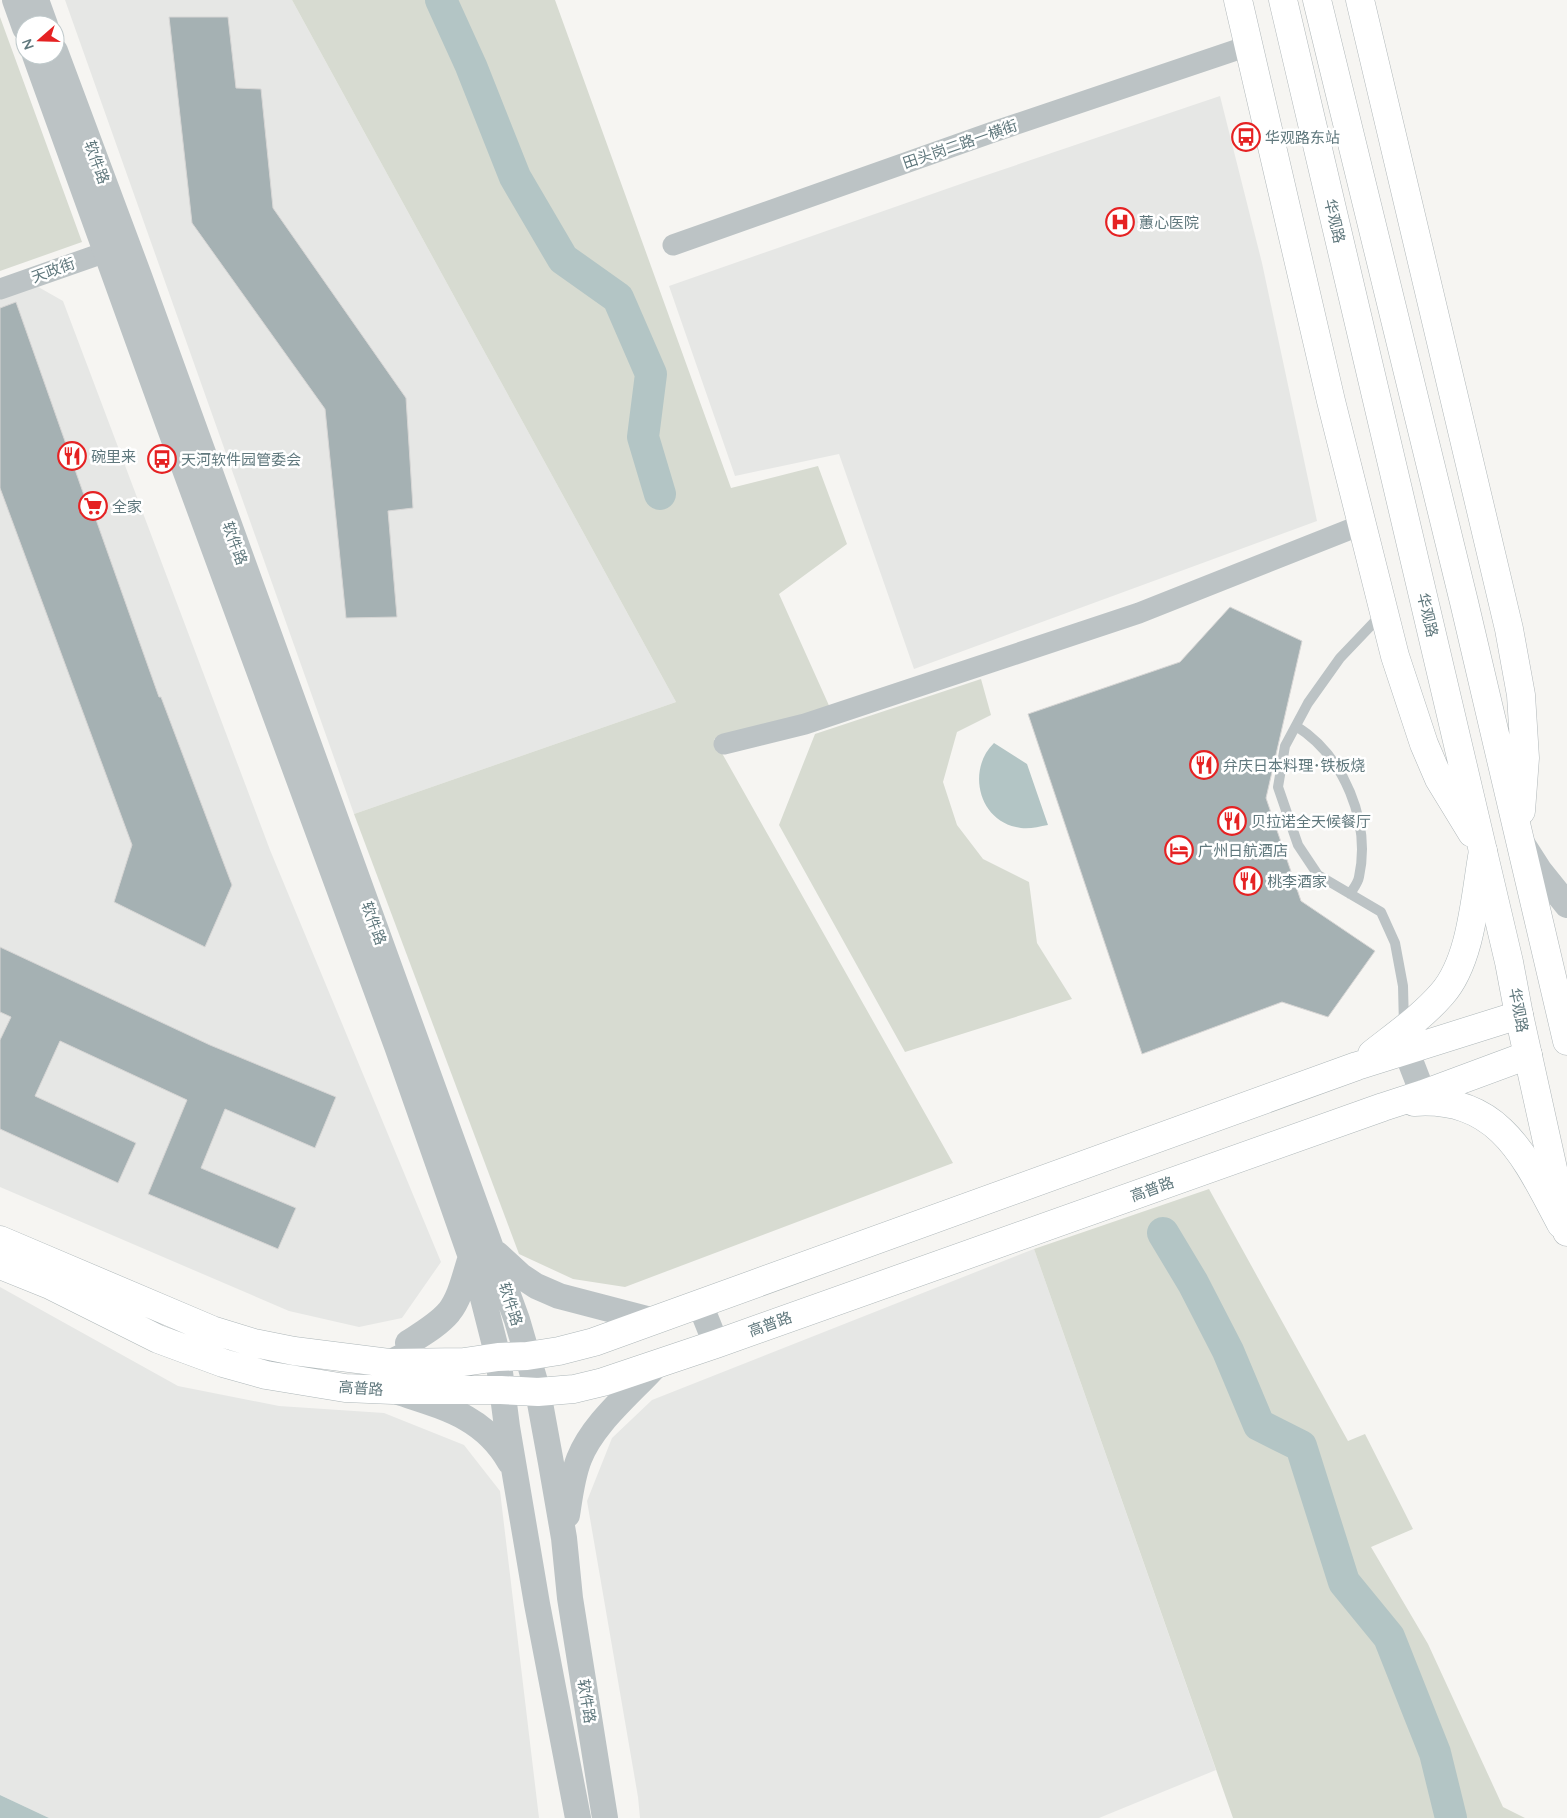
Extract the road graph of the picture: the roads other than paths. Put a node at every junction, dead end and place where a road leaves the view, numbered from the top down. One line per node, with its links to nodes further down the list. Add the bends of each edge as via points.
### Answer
1 (15, 0): 7 (street)
2 (36, 0): 8 (street)
3 (1238, 0): 9 (main road)
4 (1283, 0): 20 (main road, 华观路)
5 (1317, 0): 19 (main road)
6 (1360, 0): 19 (main road, via 1509,629 1521,695 1525,758)
7 (20, 15)
8 (42, 15)
9 (1248, 46): 12 (street, 田头岗二路一横街, via 993,132); 15 (main road)
10 (39, 65): 13 (street, 软件路)
11 (60, 65): 33 (street, 软件路, via 136,267)
12 (673, 246)
13 (106, 252): 14 (street, 天政街); 33 (street, 软件路, via 384,1010)
14 (0, 289)
15 (1361, 526): 16 (main road); 18 (street, via 1139,612 806,724)
16 (1383, 612): 17 (lane, via 1340,658); 20 (main road, via 1424,744 1451,801)
17 (1296, 726): 21 (lane, via 1310,735 1334,764 1354,799 1362,836 1359,879); 21 (lane, via 1285,746 1278,786 1298,845 1318,875)
18 (724, 744)
19 (1519, 838): 22 (street); 23 (main road)
20 (1483, 851): 24 (main road, 华观路); 25 (main road, via 1470,933 1458,970)
21 (1350, 894): 25 (lane, via 1381,912 1396,943 1403,986)
22 (1567, 905)
23 (1563, 1002): 26 (main road)
24 (1519, 1016): 25 (main road, 高普路); 27 (main road, 华观路)
25 (1405, 1039): 28 (street); 35 (main road, 高普路, via 1357,1066)
26 (1567, 1040)
27 (1528, 1055): 28 (main road, 高普路); 30 (main road, 华观路)
28 (1423, 1094): 29 (main road, 高普路)
29 (1383, 1107): 31 (main road, via 1416,1102 1450,1104 1485,1116 1514,1142); 37 (main road, 高普路)
30 (1560, 1164): 31 (main road, 华观路)
31 (1567, 1233)
32 (0, 1240): 40 (main road, 高普路, via 212,1330 294,1351)
33 (482, 1254): 36 (street, via 551,1293); 38 (street, 软件路, via 517,1320); 39 (street, 软件路, via 484,1298); 40 (street, via 450,1311 408,1343 412,1352)
34 (0, 1265): 42 (main road, 高普路, via 50,1285 158,1339 223,1363 302,1382)
35 (700, 1304): 36 (main road, 高普路); 37 (street)
36 (652, 1320): 38 (main road, 高普路, via 594,1342)
37 (716, 1344): 41 (main road, 高普路)
38 (527, 1356): 39 (main road, 高普路); 44 (street, 软件路)
39 (498, 1357): 40 (main road, 高普路, via 464,1362); 43 (street, 软件路)
40 (389, 1363)
41 (657, 1364): 44 (main road, 高普路, via 574,1389); 46 (street, via 607,1416 588,1441 573,1479)
42 (393, 1390): 43 (main road, 高普路); 45 (street, via 452,1410 470,1420 503,1450)
43 (501, 1390): 44 (main road, 高普路); 45 (street, 软件路)
44 (538, 1392): 46 (street, 软件路)
45 (514, 1468): 47 (street, 软件路)
46 (564, 1538): 48 (street, 软件路, via 570,1598)
47 (578, 1818)
48 (605, 1818)

